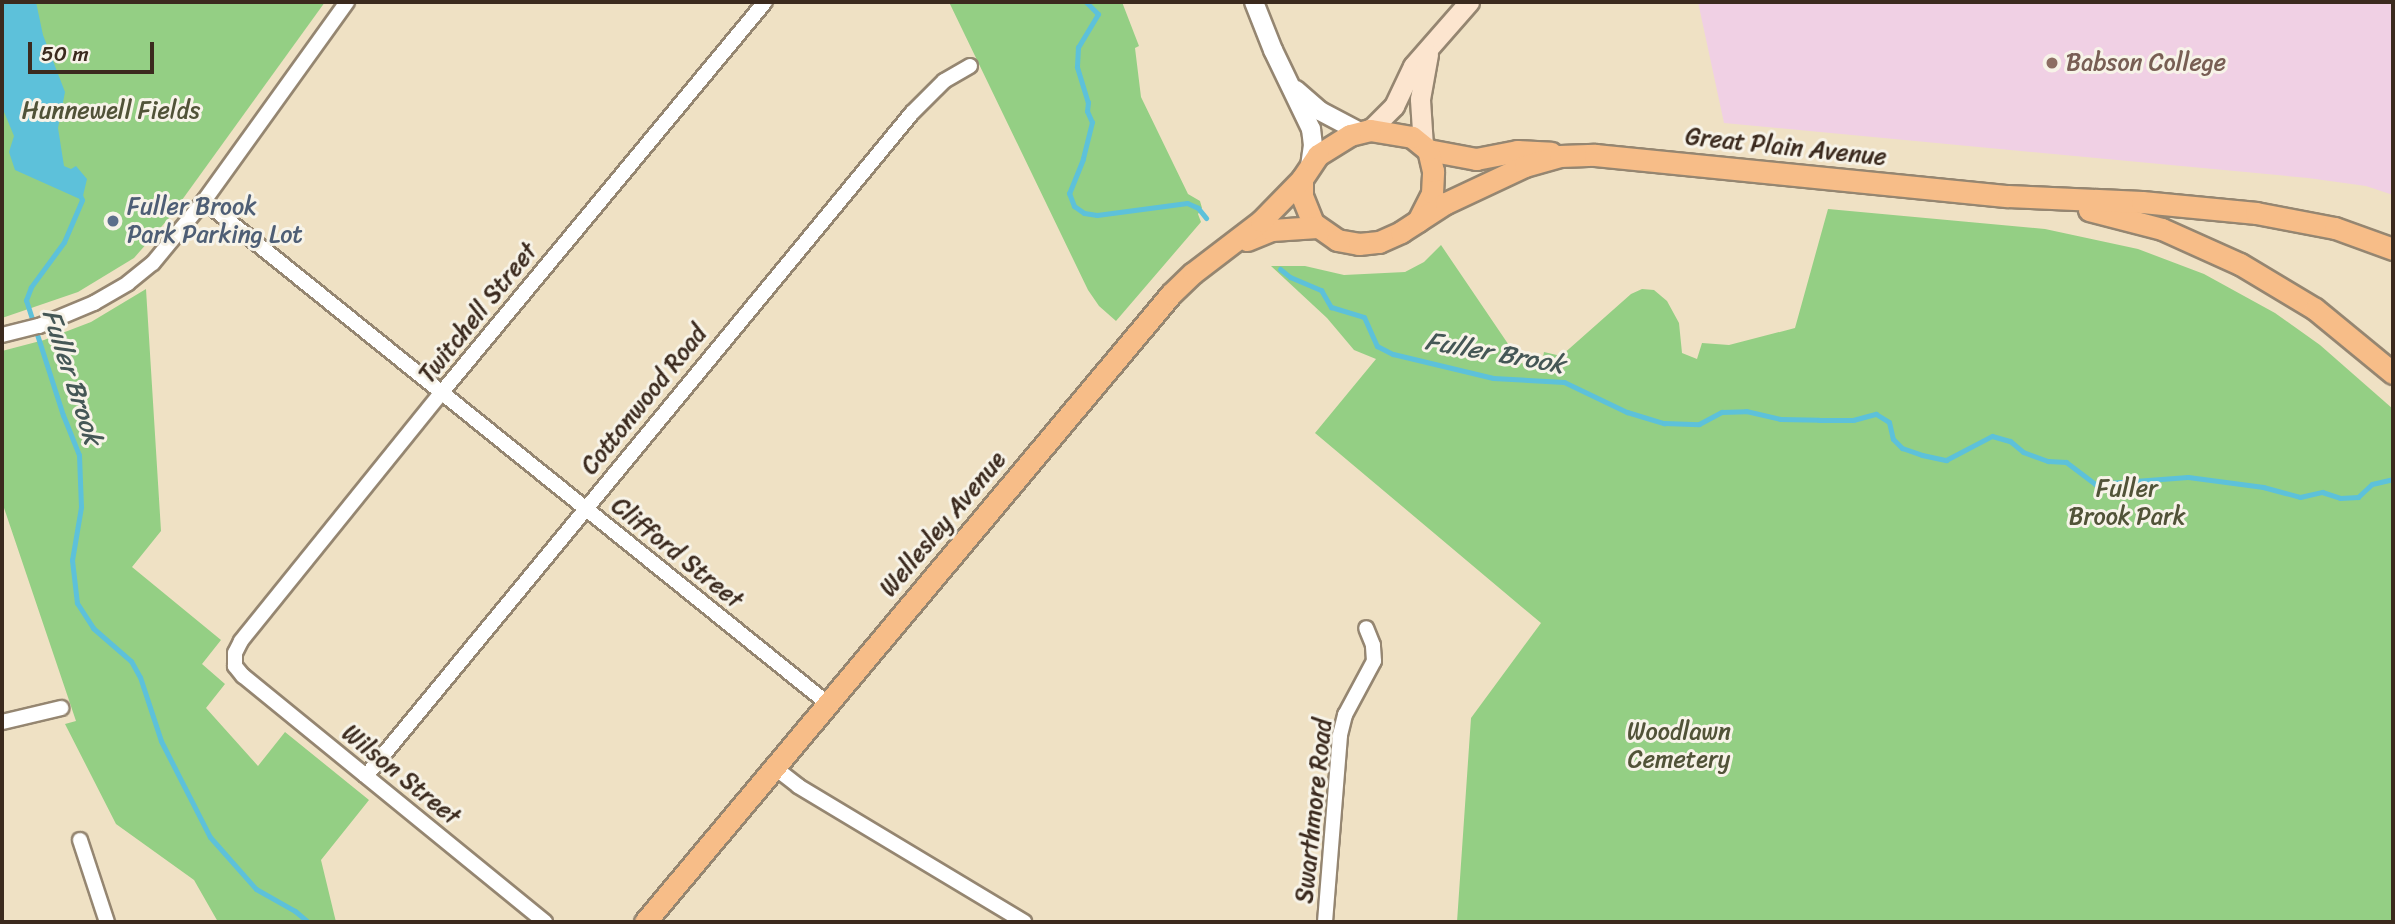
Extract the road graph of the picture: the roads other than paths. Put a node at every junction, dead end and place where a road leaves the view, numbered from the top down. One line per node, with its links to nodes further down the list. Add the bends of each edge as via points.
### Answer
1 (347, 2): 13 (street)
2 (765, 2): 20 (street, Twitchell Street)
3 (1254, 2): 7 (street)
4 (1469, 2): 5 (main road)
5 (1432, 43): 8 (main road, via 1413,66 1394,106); 9 (main road, via 1420,92)
6 (970, 66): 21 (street, Cottonwood Road, via 944,81 912,113)
7 (1288, 80): 8 (street, via 1320,111); 11 (street, via 1311,129 1313,145)
8 (1365, 131): 9 (main road, via 1412,137); 11 (main road, via 1326,149)
9 (1425, 148): 10 (main road, Great Plain Avenue, via 1475,159 1539,150); 14 (main road, via 1433,186)
10 (1560, 156): 12 (main road, Great Plain Avenue); 14 (main road, Great Plain Avenue, via 1487,181)
11 (1306, 173): 15 (main road, via 1304,205); 16 (main road, Wellesley Avenue)
12 (2008, 196): 17 (main road, Great Plain Avenue, via 2273,215 2335,228); 19 (main road, Great Plain Avenue, via 2146,223 2210,249 2303,300)
13 (204, 201): 18 (street, via 137,277 50,322); 20 (street, Clifford Street)
14 (1418, 221): 15 (main road, via 1379,242 1359,244 1337,240)
15 (1317, 227): 16 (main road, via 1272,230)
16 (1228, 248): 24 (main road, Wellesley Avenue, via 1171,294)
17 (2393, 249)
18 (2, 335)
19 (2393, 373)
20 (443, 392): 21 (street, Clifford Street); 23 (street, Twitchell Street, via 241,641)
21 (585, 508): 24 (street, Clifford Street); 28 (street, Cottonwood Road)
22 (1366, 628): 34 (street, Swarthmore Road, via 1374,661 1345,715 1340,735)
23 (234, 659): 28 (street, Wilson Street, via 243,676)
24 (827, 703): 27 (main road, Wellesley Avenue)
25 (61, 708): 26 (street)
26 (2, 722)
27 (774, 767): 32 (main road, Wellesley Avenue); 33 (street, via 798,786)
28 (366, 776): 31 (street, Wilson Street)
29 (80, 841): 30 (street)
30 (107, 922)
31 (545, 922)
32 (645, 922)
33 (1024, 922)
34 (1325, 922)

